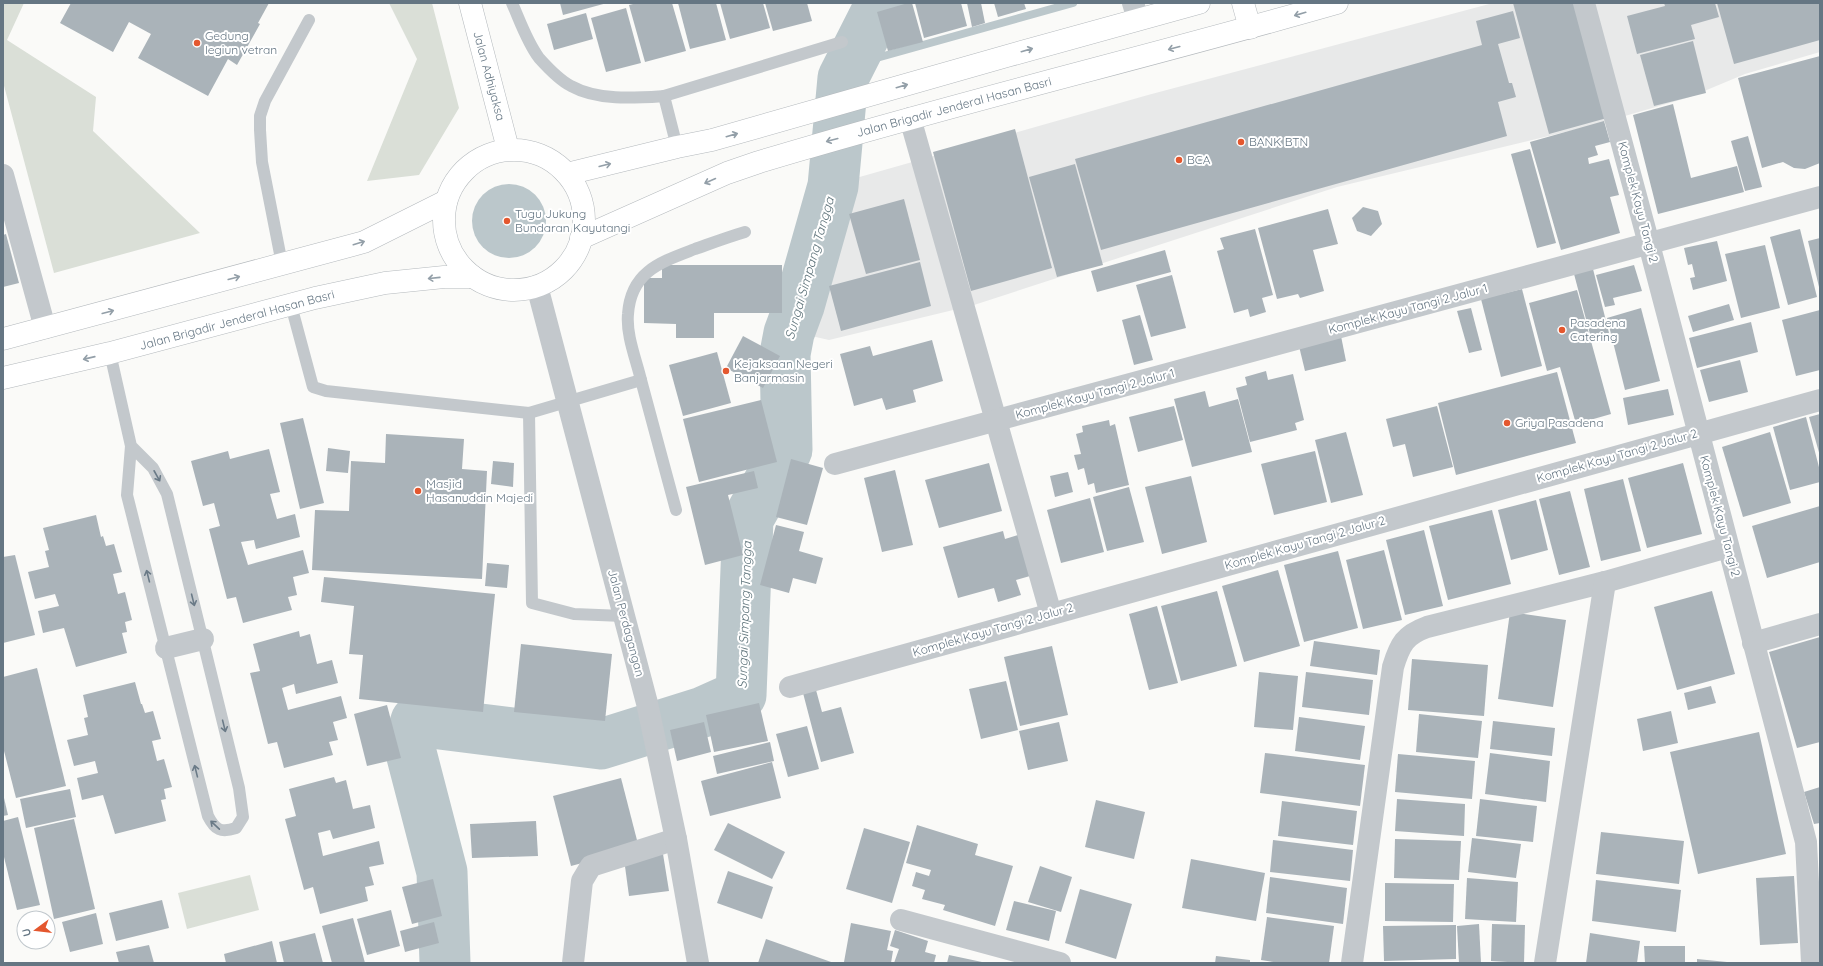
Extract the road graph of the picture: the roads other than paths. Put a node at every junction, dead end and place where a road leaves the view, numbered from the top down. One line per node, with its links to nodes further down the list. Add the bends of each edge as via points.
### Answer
1 (470, 3): 16 (main road, Jalan Adhiyaksa)
2 (512, 3): 13 (lane, via 539,57 571,87 590,93 624,98)
3 (1199, 3): 7 (main road)
4 (1243, 3): 9 (main road)
5 (1337, 3): 9 (main road, Jalan Brigadir Jenderal Hasan Basri, one-way to 9)
6 (1584, 3): 23 (street, Komplek Kayu Tangi 2)
7 (1136, 11): 11 (main road, one-way to 7)
8 (309, 20): 24 (lane, via 265,101 260,116 262,162)
9 (1250, 28): 12 (main road, Jalan Brigadir Jenderal Hasan Basri, one-way to 12)
10 (842, 42): 13 (lane)
11 (988, 61): 12 (main road); 15 (main road, one-way to 11, via 804,115)
12 (998, 94): 14 (main road, Jalan Brigadir Jenderal Hasan Basri)
13 (664, 96): 15 (lane)
14 (910, 118): 22 (main road, Jalan Brigadir Jenderal Hasan Basri, one-way to 22, via 727,173); 36 (street)
15 (677, 147): 17 (main road, one-way to 15)
16 (508, 149): 17 (main road, via 541,155); 20 (main road, via 476,160 463,171)
17 (567, 174): 22 (main road, via 577,189 582,205)
18 (3, 175): 28 (street)
19 (1820, 197): 23 (street, Komplek Kayu Tangi 2 Jalur 1)
20 (446, 201): 24 (main road, one-way to 20, via 364,242); 25 (main road, via 445,230 452,254)
21 (745, 232): 32 (lane, via 661,262 638,282 633,291 628,314 629,333)
22 (582, 238): 26 (main road, via 565,268 552,279)
23 (1649, 244): 36 (street, Komplek Kayu Tangi 2 Jalur 1); 37 (street, Komplek Kayu Tangi 2)
24 (282, 264): 28 (main road, one-way to 24)
25 (473, 277): 26 (main road, via 487,285 504,289 521,290); 27 (main road, Jalan Brigadir Jenderal Hasan Basri, one-way to 27, via 385,283)
26 (537, 286): 34 (street, Jalan Perdagangan)
27 (291, 305): 30 (main road, Jalan Brigadir Jenderal Hasan Basri); 35 (lane, via 313,388)
28 (45, 328): 29 (main road)
29 (3, 339)
30 (110, 353): 31 (main road, Jalan Brigadir Jenderal Hasan Basri, one-way to 31); 38 (lane)
31 (3, 378)
32 (641, 380): 34 (lane); 40 (lane)
33 (1820, 400): 37 (street, Komplek Kayu Tangi 2 Jalur 2)
34 (568, 402): 35 (lane); 44 (street, Jalan Perdagangan)
35 (529, 412): 44 (lane, via 532,603 574,614)
36 (996, 421): 39 (street, Komplek Kayu Tangi 2 Jalur 1); 43 (street)
37 (1698, 433): 41 (street, Komplek Kayu Tangi 2); 43 (street, Komplek Kayu Tangi 2 Jalur 2)
38 (131, 446): 46 (lane, one-way to 46, via 153,468 167,494); 48 (lane, one-way to 38, via 127,495)
39 (835, 464)
40 (676, 510)
41 (1728, 547): 42 (street); 47 (street, Komplek Kayu Tangi 2)
42 (1605, 582): 56 (street, via 1427,627 1413,632 1397,652); 57 (street)
43 (1051, 614): 49 (street, Komplek Kayu Tangi 2 Jalur 2)
44 (623, 616): 50 (street, Jalan Perdagangan, via 648,703)
45 (1820, 624): 47 (street)
46 (203, 639): 48 (street); 48 (lane, one-way to 48, via 239,788 243,817 236,828 227,831 221,831 208,816)
47 (1753, 643): 51 (street, Komplek Kayu Tangi 2)
48 (166, 648)
49 (790, 687)
50 (676, 839): 53 (street, via 591,866 587,870 582,881); 54 (street, Jalan Perdagangan)
51 (1813, 840): 58 (street, Komplek Kayu Tangi 2)
52 (901, 920): 55 (street)
53 (573, 963)
54 (698, 963)
55 (1060, 963)
56 (1352, 963)
57 (1545, 963)
58 (1812, 963)

